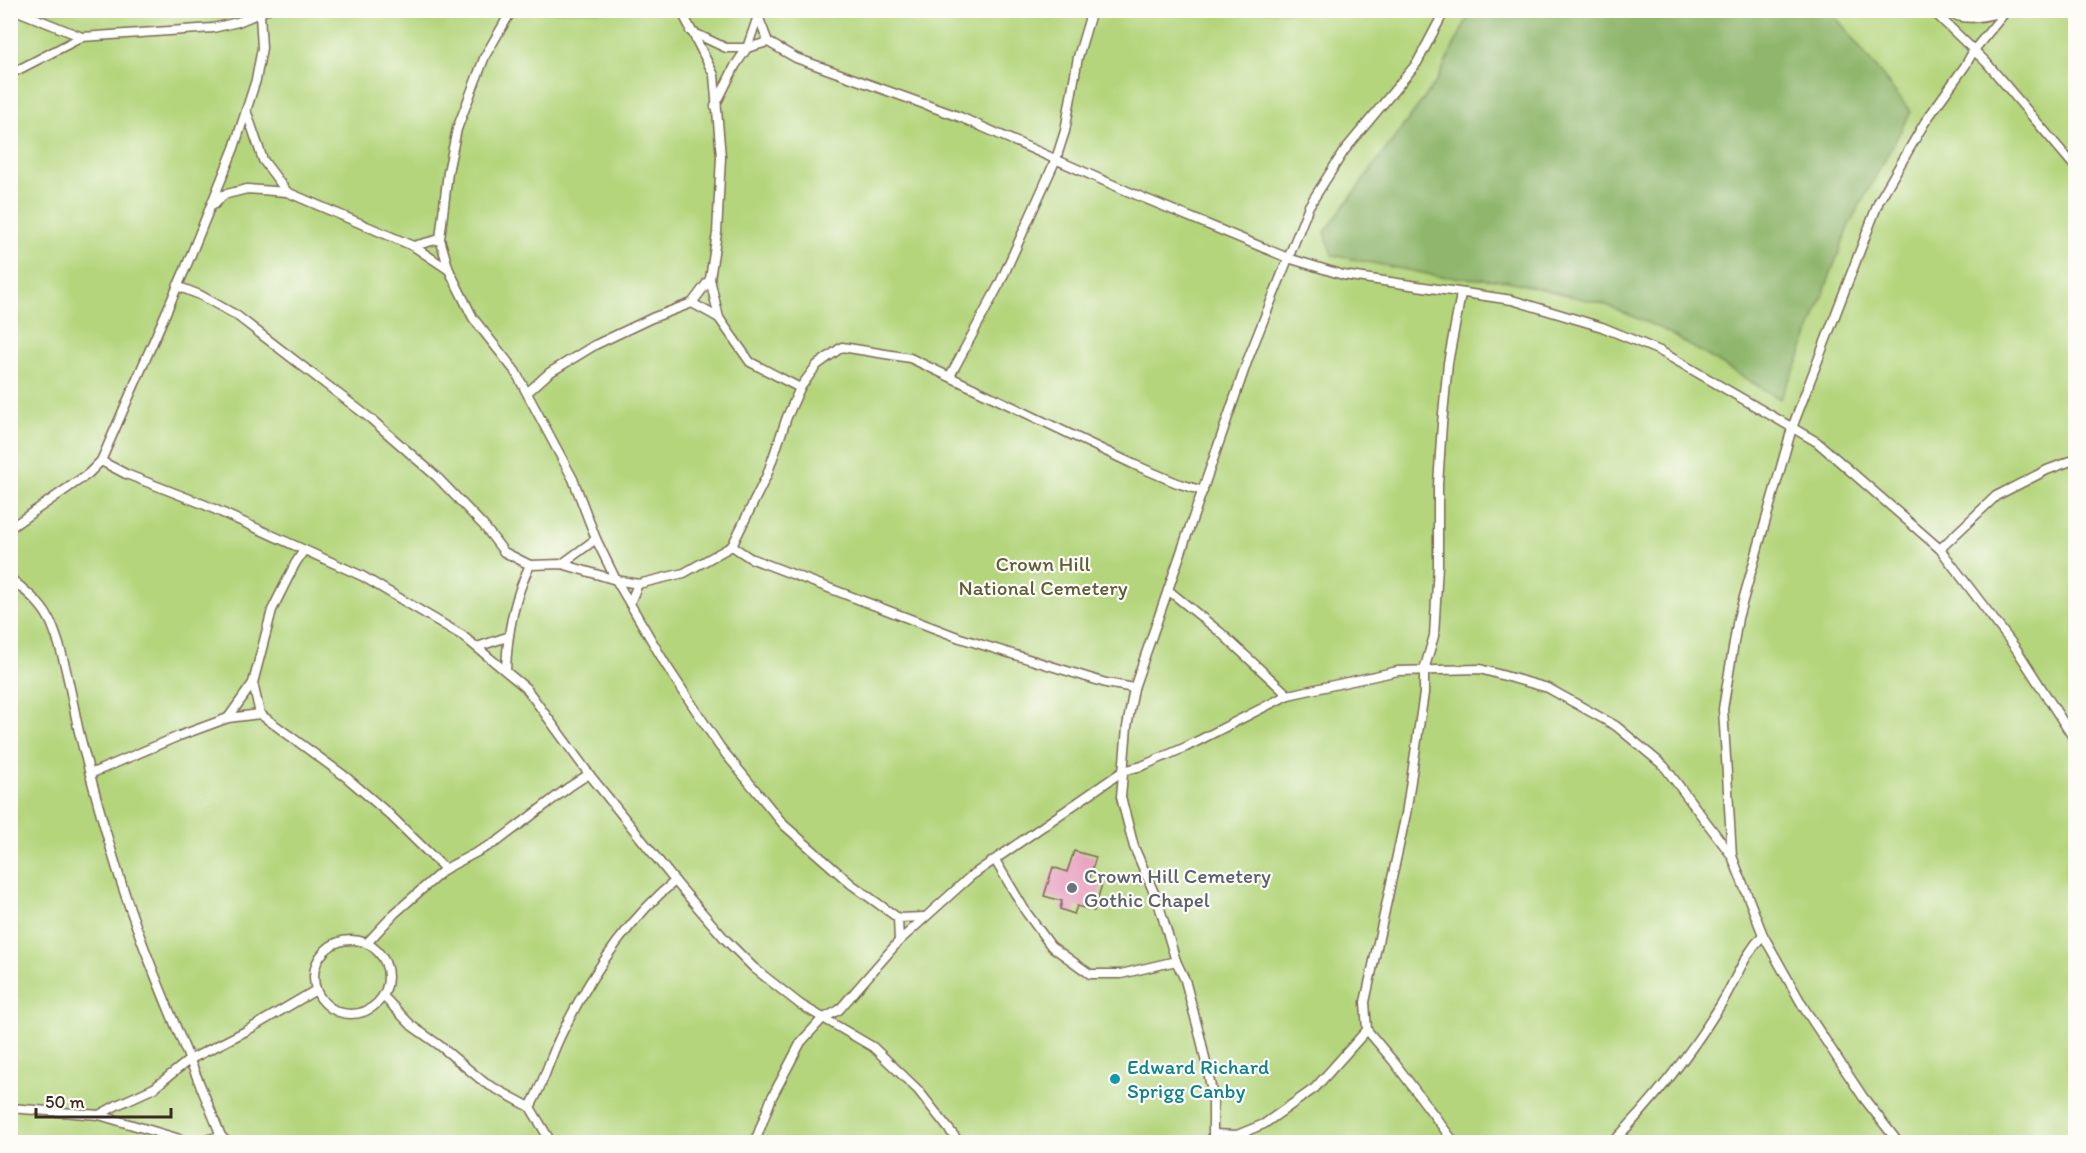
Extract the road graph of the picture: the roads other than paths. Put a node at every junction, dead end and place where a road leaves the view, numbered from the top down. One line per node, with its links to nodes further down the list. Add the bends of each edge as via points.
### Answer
1 (15, 10): 12 (lane)
2 (512, 10): 23 (lane, via 485,56 458,129)
3 (681, 10): 11 (lane)
4 (1092, 10): 19 (lane)
5 (1445, 10): 25 (lane, via 1417,63 1338,160 1309,206)
6 (1932, 10): 15 (lane)
7 (1943, 10): 8 (lane, via 1976,19)
8 (2007, 11): 15 (lane)
9 (261, 12): 12 (lane, via 213,28); 18 (lane, via 262,48)
10 (758, 13): 13 (lane); 14 (lane)
11 (690, 31): 14 (lane, via 726,48); 17 (lane, via 714,75)
12 (82, 37): 16 (lane)
13 (768, 42): 14 (lane); 19 (lane, via 796,58 960,117)
14 (747, 48): 17 (lane)
15 (1974, 50): 20 (lane); 35 (lane, via 1925,122 1879,201)
16 (10, 74)
17 (715, 106): 27 (lane, via 721,157)
18 (246, 110): 21 (lane, via 262,160); 22 (lane)
19 (1056, 159): 25 (lane); 32 (lane, via 1000,283)
20 (2076, 168)
21 (287, 192): 22 (lane, via 247,189 223,195); 24 (lane)
22 (210, 208): 28 (lane)
23 (440, 239): 24 (lane); 26 (lane)
24 (413, 246): 26 (lane)
25 (1288, 258): 29 (lane, via 1343,275); 38 (lane)
26 (449, 270): 34 (lane, via 473,318)
27 (710, 279): 30 (lane); 31 (lane)
28 (177, 286): 37 (lane); 45 (lane, via 236,315 371,419 437,477 504,552)
29 (1461, 294): 35 (lane, via 1512,300 1611,331 1660,351); 53 (lane, via 1442,424 1434,636)
30 (692, 303): 31 (lane); 34 (lane, via 594,345 549,373)
31 (719, 318): 33 (lane, via 750,362)
32 (950, 376): 33 (lane, via 910,358 842,347 817,364); 38 (lane, via 1135,465)
33 (800, 388): 41 (lane, via 767,476)
34 (528, 392): 40 (lane, via 573,479)
35 (1792, 428): 42 (lane, via 1817,442); 64 (lane, via 1738,618 1723,709)
36 (2076, 459): 42 (lane, via 1996,496)
37 (101, 462): 39 (lane); 43 (lane)
38 (1203, 491): 49 (lane)
39 (10, 528)
40 (596, 539): 44 (lane); 47 (lane)
41 (732, 546): 48 (lane, via 684,573); 56 (lane, via 750,558 960,638)
42 (1940, 549): 60 (lane, via 2017,650)
43 (304, 550): 52 (lane, via 362,576); 55 (lane, via 272,610)
44 (562, 564): 45 (lane); 47 (lane)
45 (530, 565): 51 (lane)
46 (10, 578): 62 (lane, via 34,598 52,624)
47 (616, 580): 48 (lane); 50 (lane)
48 (638, 584): 50 (lane)
49 (1168, 590): 56 (lane); 57 (lane)
50 (630, 603): 69 (lane, via 720,747 784,825 851,884)
51 (507, 637): 52 (lane); 54 (lane)
52 (477, 648): 54 (lane)
53 (1424, 670): 57 (lane, via 1398,671); 64 (lane, via 1480,669 1548,688 1616,726 1664,766); 77 (lane, via 1406,814 1365,1002)
54 (506, 671): 63 (lane, via 526,688)
55 (253, 683): 58 (lane); 59 (lane)
56 (1134, 688): 61 (lane)
57 (1288, 695): 61 (lane, via 1186,747)
58 (260, 714): 59 (lane); 66 (lane, via 346,777)
59 (228, 718): 62 (lane)
60 (2076, 742)
61 (1123, 771): 65 (lane); 73 (lane, via 1121,797 1134,847 1158,902)
62 (90, 774): 78 (lane, via 122,886)
63 (589, 774): 66 (lane, via 498,841); 67 (lane)
64 (1732, 856): 70 (lane)
65 (995, 860): 68 (lane); 73 (lane, via 1051,946 1090,974 1121,974)
66 (445, 868): 72 (lane)
67 (675, 881): 76 (lane, via 754,968); 79 (lane, via 615,943 584,990)
68 (924, 917): 69 (lane); 71 (lane)
69 (898, 918): 71 (lane)
70 (1763, 935): 90 (lane, via 1749,951 1719,1008 1690,1051 1653,1101); 91 (lane, via 1804,1008)
71 (899, 941): 76 (lane, via 839,1011)
72 (367, 943): 74 (lane, via 354,939 327,948 314,969); 75 (lane, via 386,963)
73 (1176, 961): 82 (lane, via 1185,980 1213,1096)
74 (316, 990): 75 (lane, via 323,1002 349,1014 369,1010); 78 (lane)
75 (383, 996): 79 (lane, via 412,1026 485,1083)
76 (822, 1019): 87 (lane, via 801,1042 772,1097); 88 (lane, via 873,1047 918,1090)
77 (1367, 1030): 82 (lane, via 1315,1088 1264,1124 1237,1135); 89 (lane)
78 (189, 1059): 81 (lane, via 154,1088); 83 (lane)
79 (530, 1107): 86 (lane)
80 (10, 1108): 81 (lane)
81 (99, 1116): 84 (lane)
82 (1213, 1138)
83 (224, 1139): 85 (lane)
84 (190, 1143)
85 (197, 1143)
86 (551, 1143)
87 (755, 1143)
88 (959, 1143)
89 (1454, 1143)
90 (1614, 1143)
91 (1899, 1143)

